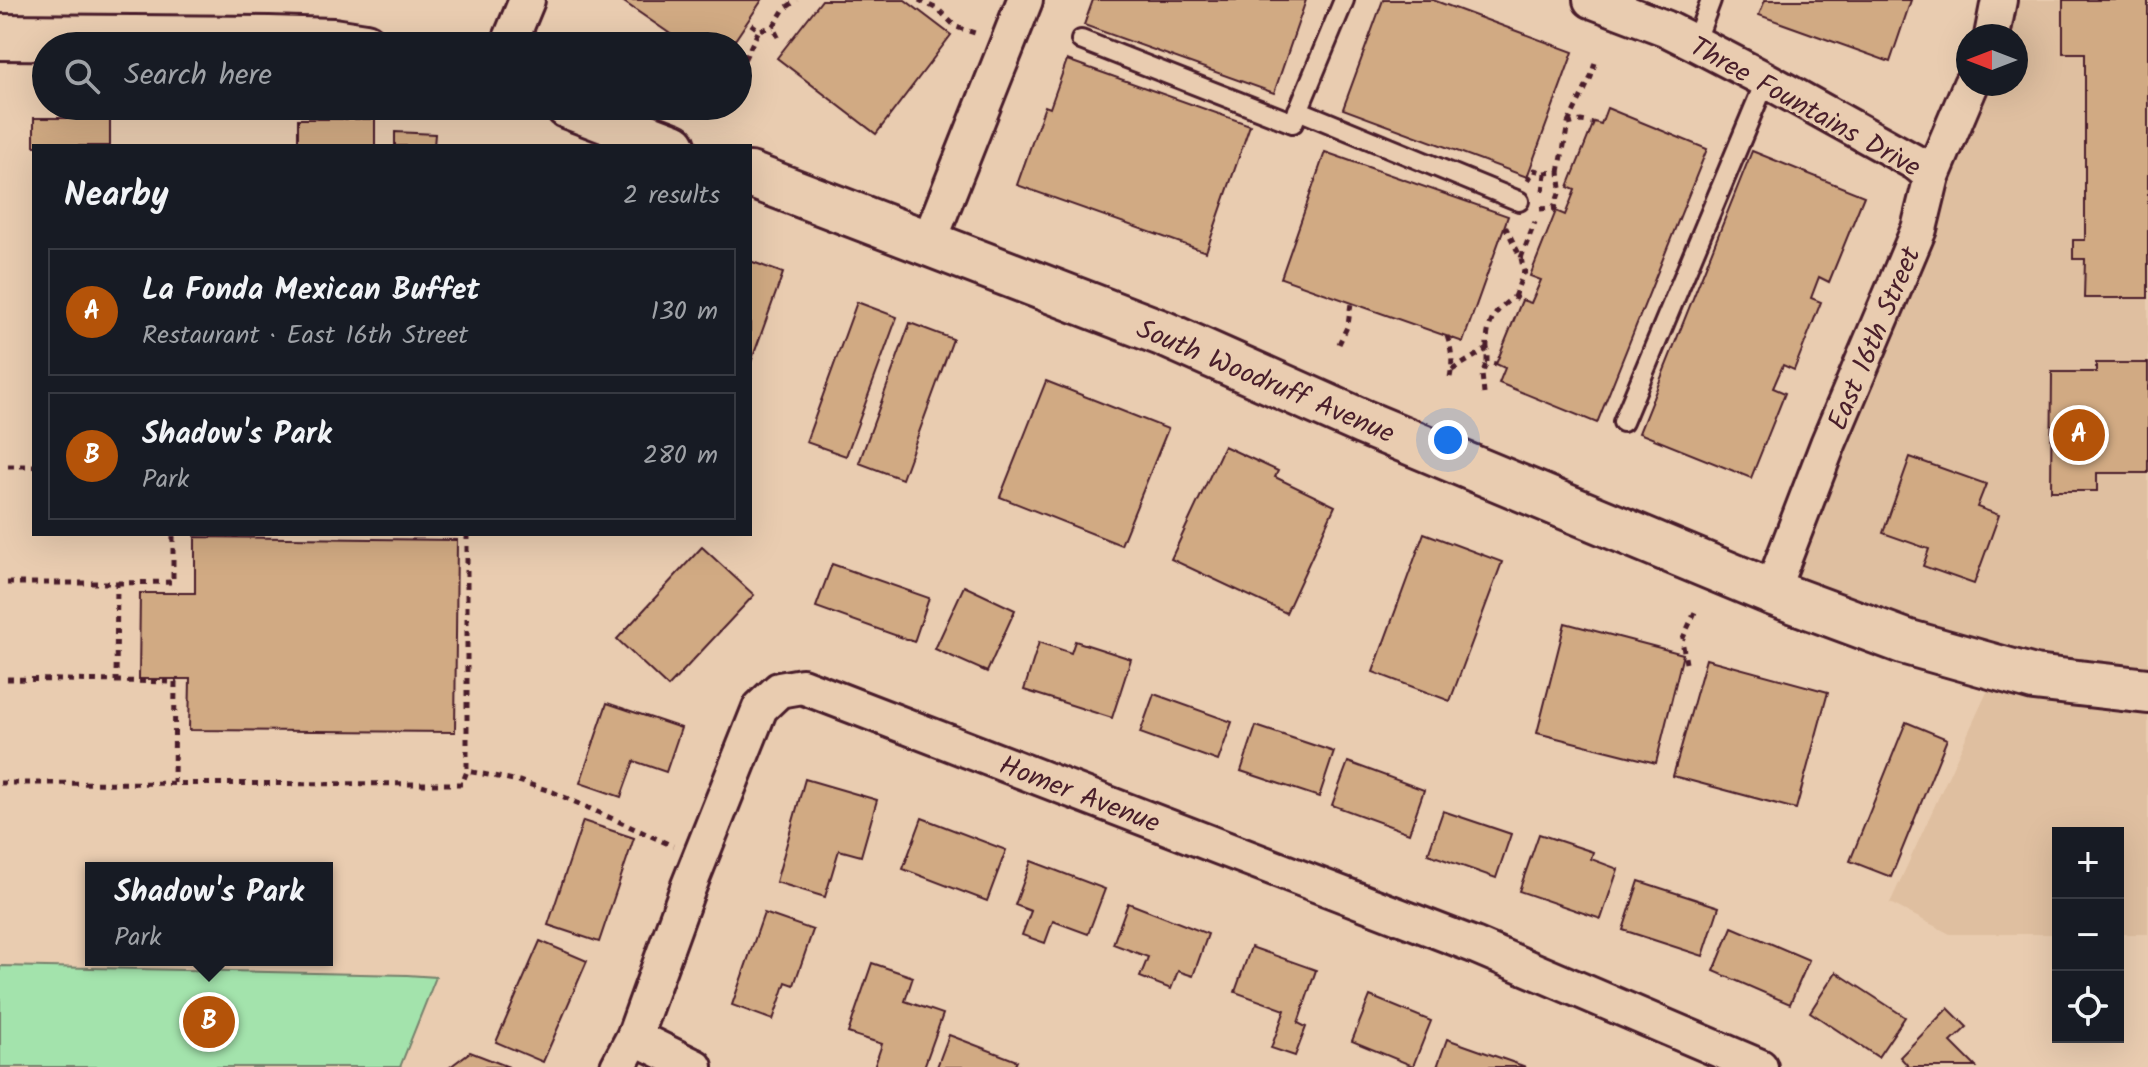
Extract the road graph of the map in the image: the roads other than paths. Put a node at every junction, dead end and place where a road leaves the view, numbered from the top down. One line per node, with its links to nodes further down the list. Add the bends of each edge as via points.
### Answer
1 (527, 0): 8 (street)
2 (1025, 0): 21 (street)
3 (1344, 0): 15 (lane)
4 (1591, 0): 12 (street, Three Fountains Drive)
5 (1711, 0): 12 (lane)
6 (1999, 0): 7 (street)
7 (1996, 24)
8 (514, 32)
9 (0, 37): 10 (main road)
10 (32, 37)
11 (1081, 40): 15 (lane, via 1293,123)
12 (1695, 43): 13 (street, Three Fountains Drive)
13 (1766, 80): 19 (street, Three Fountains Drive); 22 (lane)
14 (1966, 96): 19 (street, East 16th Street)
15 (1298, 110): 20 (lane)
16 (605, 120): 17 (main road)
17 (668, 144)
18 (752, 176): 21 (main road, South Woodruff Avenue)
19 (1932, 176): 23 (street, East 16th Street, via 1919,229)
20 (1519, 201)
21 (928, 244): 23 (main road, South Woodruff Avenue, via 1162,333)
22 (1623, 422)
23 (1771, 592): 24 (main road, South Woodruff Avenue, via 1918,646 2034,678)
24 (2148, 691)
25 (634, 1037): 26 (street, Homer Avenue); 27 (street); 28 (street, Homer Avenue, via 760,708 779,690 802,686 1474,945)
26 (618, 1067)
27 (695, 1067)
28 (1760, 1067)

